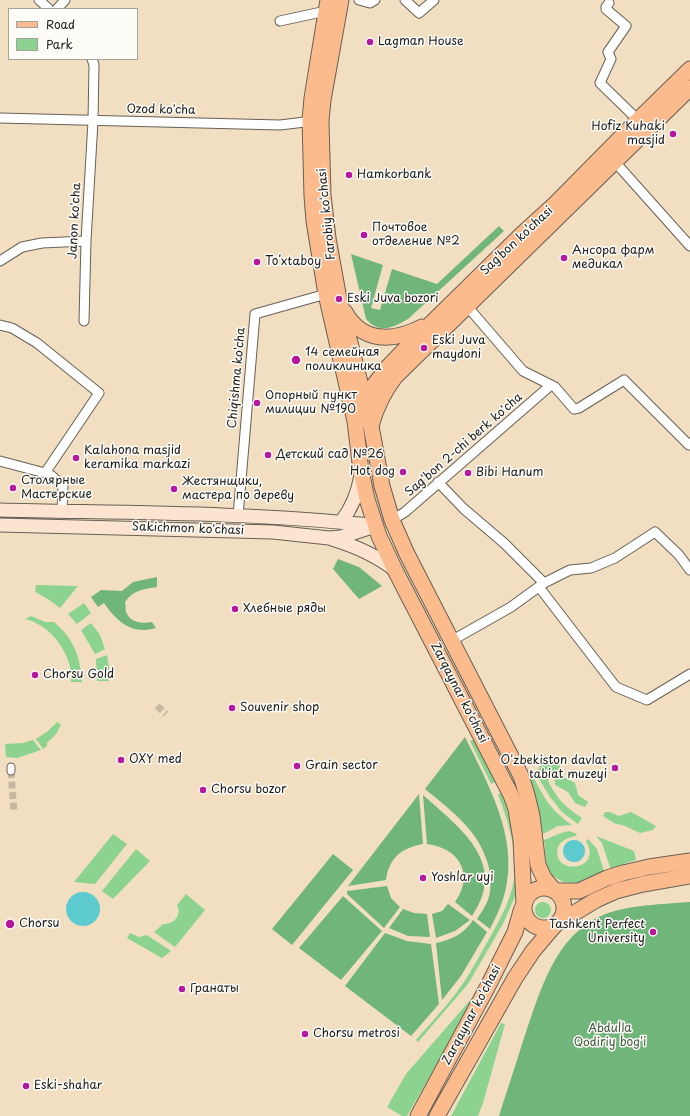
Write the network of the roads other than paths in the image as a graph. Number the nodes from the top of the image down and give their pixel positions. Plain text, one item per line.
1 (39, 0) edge
2 (65, 0) edge
3 (359, 0) edge
4 (375, 0) edge
5 (405, 0) edge
6 (434, 0) edge
7 (609, 3) dead end
8 (331, 4) edge
9 (48, 8) edge
10 (58, 8) edge
11 (280, 21) dead end
12 (92, 60) edge
13 (690, 69) edge
14 (690, 88) edge
15 (0, 118) edge
16 (638, 120) junction
17 (93, 121) junction
18 (316, 121) junction
19 (615, 162) junction
20 (86, 241) junction
21 (690, 246) edge
22 (0, 261) edge
23 (332, 297) junction
24 (467, 306) junction
25 (84, 321) dead end
26 (432, 322) junction
27 (0, 325) edge
28 (551, 385) junction
29 (364, 401) junction
30 (355, 421) junction
31 (371, 426) junction
32 (690, 443) edge
33 (0, 461) edge
34 (361, 471) junction
35 (46, 473) junction
36 (438, 482) junction
37 (0, 510) edge
38 (62, 512) junction
39 (238, 516) junction
40 (392, 520) junction
41 (341, 522) junction
42 (0, 524) edge
43 (375, 526) junction
44 (399, 537) junction
45 (329, 538) junction
46 (395, 570) junction
47 (690, 570) edge
48 (542, 585) junction
49 (451, 641) junction
50 (690, 674) edge
51 (690, 861) edge
52 (690, 876) edge
53 (555, 890) junction
54 (524, 904) junction
55 (556, 924) junction
56 (418, 1116) edge
57 (437, 1116) edge

1 - 9 street
2 - 10 street
3 - 4 street
5 - 6 street
7 - 16 street
8 - 11 street
8 - 18 main road, Farobiy ko'chasi
12 - 17 street, Janon ko'cha
13 - 16 main road, Sag’bon ko’chasi
14 - 19 main road, Sag’bon ko’chasi
15 - 17 street, Ozod ko'cha
16 - 26 main road, Sag’bon ko’chasi
17 - 18 street, Ozod ko'cha
17 - 20 street, Janon ko'cha
18 - 23 main road, Farobiy ko'chasi
19 - 21 street
19 - 24 main road, Sag’bon ko’chasi
20 - 22 street
20 - 25 street, Janon ko'cha
23 - 26 main road
23 - 29 main road, Farobiy ko'chasi
23 - 30 main road, Farobiy ko'chasi
23 - 39 street, Chiqishma ko'cha
24 - 28 street
24 - 31 main road, Sag’bon ko’chasi
26 - 29 main road, Sag’bon ko’chasi
27 - 35 street
28 - 32 street
28 - 36 street, Sag'bon 2-chi berk ko'cha
29 - 30 main road, Sag’bon ko’chasi
29 - 31 main road, Farobiy ko'chasi
30 - 31 main road
30 - 34 main road, Zarqaynar ko'chasi
31 - 40 main road, Zarqaynar ko'chasi
33 - 35 street
34 - 41 main road
34 - 43 main road, Zarqaynar ko'chasi
35 - 38 street
36 - 40 street, Sag'bon 2-chi berk ko'cha
36 - 48 street
37 - 38 main road, Sakichmon ko'chasi
38 - 39 main road, Sakichmon ko'chasi
39 - 41 main road, Sakichmon ko'chasi
40 - 43 main road, Sakichmon ko'chasi
40 - 44 main road, Zarqaynar ko'chasi
41 - 43 main road, Sakichmon ko'chasi
42 - 45 main road, Sakichmon ko'chasi
43 - 44 main road, Sakichmon ko'chasi
43 - 45 main road, Sakichmon ko'chasi
43 - 46 main road, Zarqaynar ko'chasi
44 - 49 main road, Zarqaynar ko'chasi
45 - 46 main road
46 - 54 main road, Zarqaynar ko'chasi
47 - 48 street
48 - 49 street
48 - 50 street
49 - 53 main road, Zarqaynar ko'chasi
51 - 53 main road
52 - 55 main road, Zarqaynar ko'chasi
53 - 54 main road
53 - 55 main road
54 - 55 main road
54 - 56 main road, Zarqaynar ko'chasi
55 - 57 main road, Zarqaynar ko'chasi

